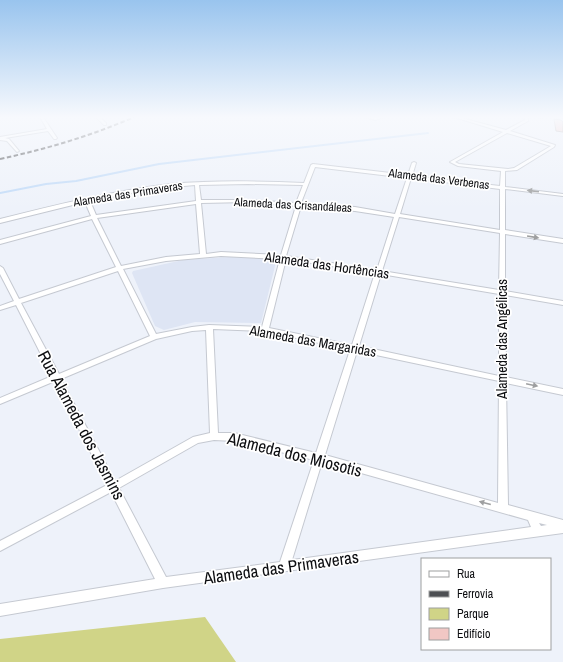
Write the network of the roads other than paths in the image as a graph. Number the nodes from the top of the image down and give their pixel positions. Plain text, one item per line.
1 (14, 148) edge
2 (474, 148) edge
3 (551, 148) edge
4 (17, 151) dead end
5 (414, 164) dead end
6 (503, 169) junction
7 (410, 176) junction
8 (197, 184) junction
9 (305, 184) junction
10 (503, 187) junction
11 (563, 195) edge
12 (87, 200) junction
13 (198, 202) junction
14 (299, 203) junction
15 (398, 216) junction
16 (94, 217) junction
17 (0, 221) edge
18 (503, 232) junction
19 (563, 241) edge
20 (0, 242) edge
21 (203, 255) junction
22 (283, 257) junction
23 (0, 268) edge
24 (120, 268) junction
25 (380, 272) junction
26 (502, 292) junction
27 (18, 302) junction
28 (563, 303) edge
29 (0, 308) edge
30 (209, 327) junction
31 (265, 329) junction
32 (154, 337) junction
33 (356, 348) junction
34 (56, 377) junction
35 (502, 379) junction
36 (563, 392) edge
37 (0, 401) edge
38 (214, 436) junction
39 (318, 457) junction
40 (114, 486) junction
41 (503, 508) junction
42 (530, 516) junction
43 (563, 527) edge
44 (534, 532) junction
45 (0, 546) edge
46 (284, 567) junction
47 (163, 583) junction
48 (0, 610) edge

1 - 4 street
2 - 6 street
3 - 6 street
5 - 7 street
6 - 10 street, Alameda das Angélicas
7 - 9 street, Alameda das Verbenas
7 - 10 street, Alameda das Verbenas
7 - 15 street
8 - 9 street, Alameda das Primaveras
8 - 12 street, Alameda das Primaveras
8 - 13 street
9 - 14 street
11 -> 10 street, Alameda das Verbenas
10 - 18 street, Alameda das Angélicas
12 - 16 street
12 - 17 street, Alameda das Primaveras
13 - 14 street, Alameda das Crisandáleas
13 - 16 street, Alameda das Crisandáleas
13 - 21 street
14 - 15 street, Alameda das Crisandáleas
14 - 22 street
15 - 18 street, Alameda das Crisandáleas
15 - 25 street
16 - 20 street, Alameda das Crisandáleas
16 - 24 street
18 -> 19 street, Alameda das Crisandáleas
18 - 26 street, Alameda das Angélicas
21 - 22 street, Alameda das Hortências
21 - 24 street, Alameda das Hortências
22 - 25 street, Alameda das Hortências
22 - 31 street
23 - 27 street, Rua Alameda dos Jasmins
24 - 27 street, Alameda das Hortências
24 - 32 street
25 - 26 street, Alameda das Hortências
25 - 33 street
26 - 28 street, Alameda das Hortências
26 - 35 street, Alameda das Angélicas
27 - 29 street, Alameda das Hortências
27 - 34 street, Rua Alameda dos Jasmins
30 - 31 street, Alameda das Margaridas
30 - 32 street, Alameda das Margaridas
30 - 38 street
31 - 33 street, Alameda das Margaridas
32 - 34 street, Alameda das Margaridas
33 - 35 street, Alameda das Margaridas
33 - 39 street
34 - 37 street, Alameda das Margaridas
34 - 40 street, Rua Alameda dos Jasmins
35 -> 36 street, Alameda das Margaridas
35 - 41 street, Alameda das Angélicas
38 - 39 street, Alameda dos Miosotis
38 - 40 street, Alameda dos Miosotis
41 -> 39 street, Alameda dos Miosotis
39 - 46 street
40 - 45 street, Alameda dos Miosotis
40 - 47 street, Rua Alameda dos Jasmins
41 - 42 street, Alameda dos Miosotis
42 - 43 street, Alameda dos Miosotis
42 - 44 street
43 - 44 street, Alameda das Primaveras
44 - 46 street, Alameda das Primaveras
46 - 47 street, Alameda das Primaveras
47 - 48 street, Alameda das Primaveras

